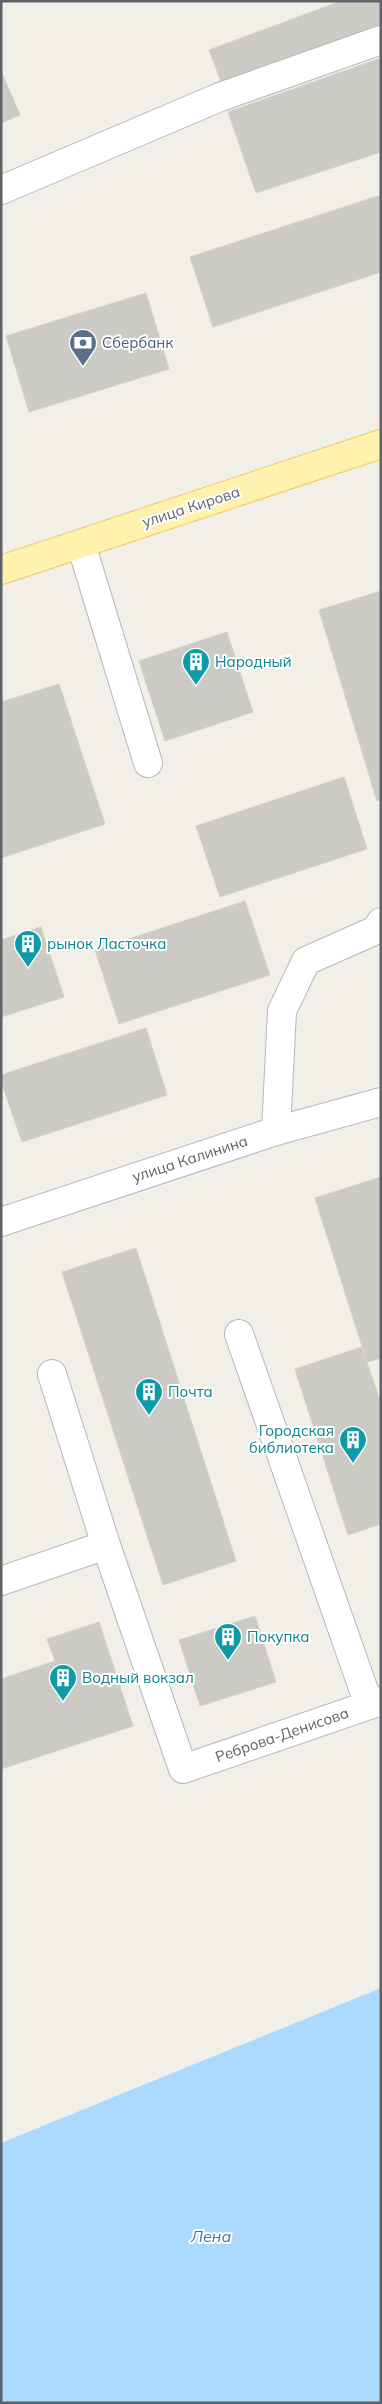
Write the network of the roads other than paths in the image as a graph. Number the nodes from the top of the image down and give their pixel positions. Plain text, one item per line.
1 (381, 40) edge
2 (1, 190) edge
3 (381, 444) edge
4 (81, 544) junction
5 (1, 570) edge
6 (148, 763) dead end
7 (381, 922) edge
8 (381, 1102) edge
9 (276, 1131) junction
10 (1, 1222) edge
11 (239, 1334) dead end
12 (52, 1374) dead end
13 (106, 1545) junction
14 (1, 1580) edge
15 (375, 1703) edge

1 - 2 street
3 - 4 main road, улица Кирова
4 - 5 main road, улица Кирова
4 - 6 street
7 - 9 street
8 - 9 street, улица Калинина
9 - 10 street, улица Калинина
11 - 15 street
12 - 13 street
13 - 14 street
13 - 15 street, Реброва-Денисова

